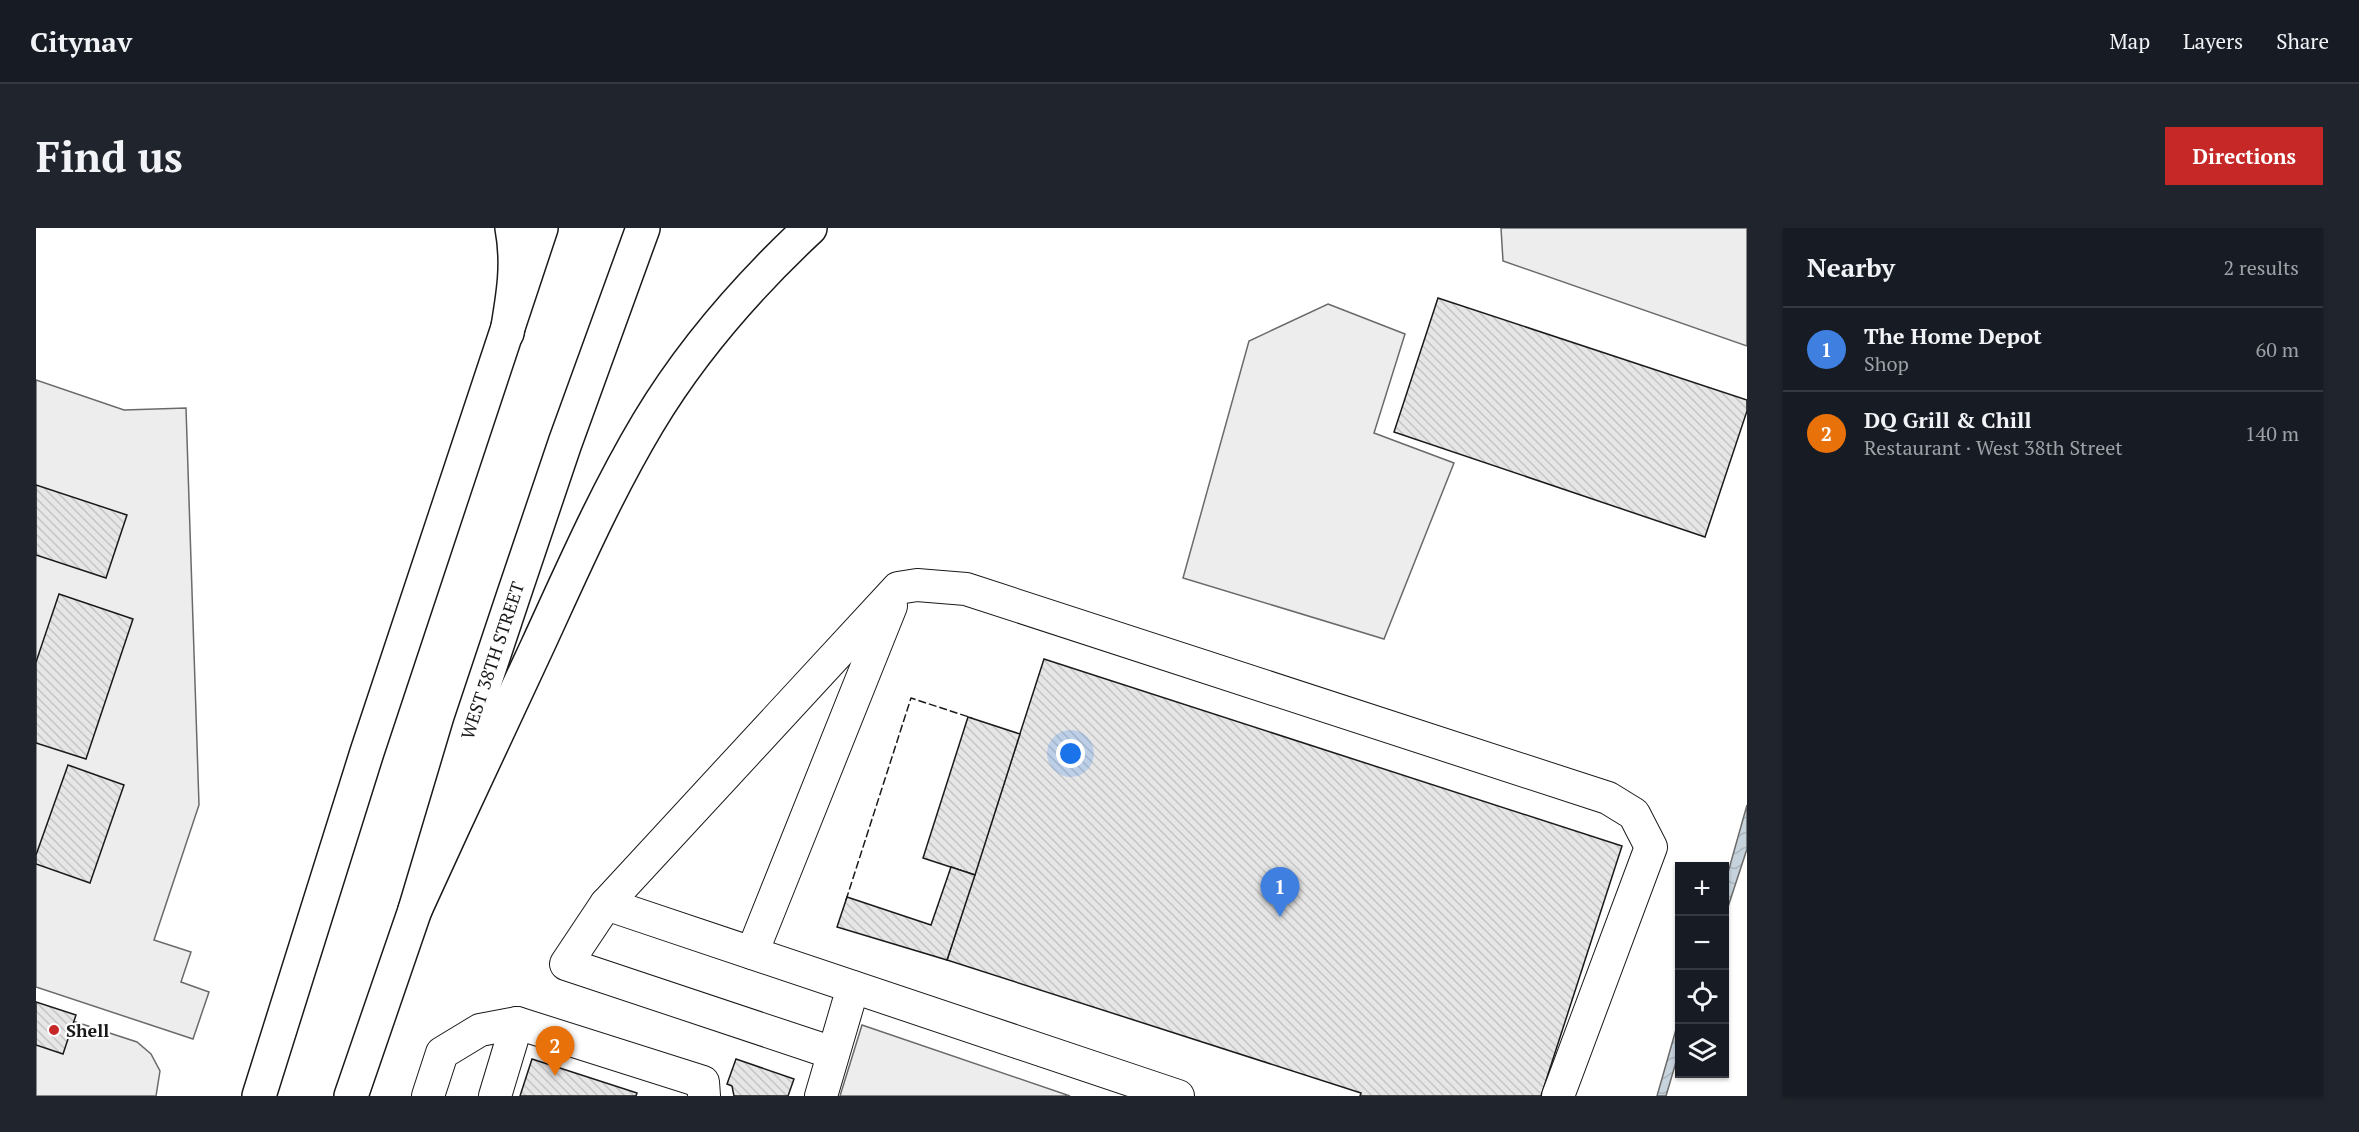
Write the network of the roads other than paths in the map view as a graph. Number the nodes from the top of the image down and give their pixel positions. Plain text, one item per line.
1 (512, 228) edge
2 (541, 228) edge
3 (644, 228) edge
4 (810, 228) edge
5 (507, 333) junction
6 (898, 588) junction
7 (606, 904) junction
8 (415, 910) junction
9 (752, 953) junction
10 (853, 987) junction
11 (517, 1023) junction
12 (833, 1053) junction
13 (259, 1096) edge
14 (351, 1096) edge
15 (428, 1096) edge
16 (495, 1096) edge
17 (704, 1096) edge
18 (821, 1096) edge
19 (1178, 1096) edge
20 (1558, 1096) edge

1 - 5 main road
2 - 5 main road
3 - 8 main road, WEST 38TH STREET
4 - 8 main road
5 - 13 main road
6 - 7 lane
6 - 9 lane
6 - 20 lane
7 - 9 lane
7 - 12 lane
8 - 14 main road, WEST 38TH STREET
9 - 10 lane
10 - 12 lane
10 - 19 lane
11 - 15 lane
11 - 16 lane
11 - 17 lane
12 - 18 lane

